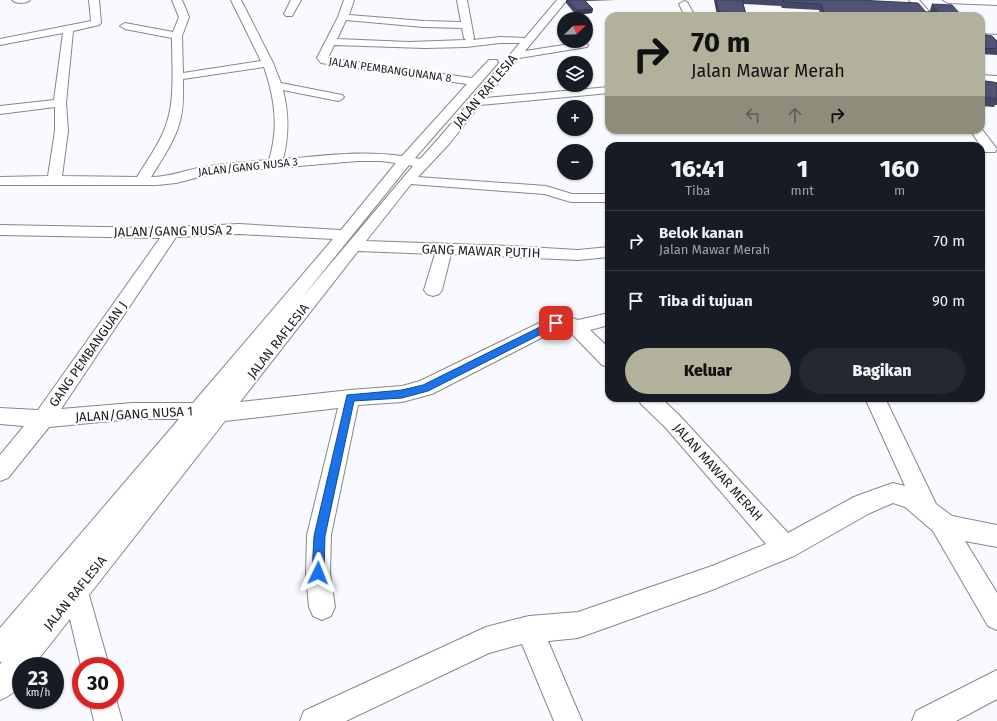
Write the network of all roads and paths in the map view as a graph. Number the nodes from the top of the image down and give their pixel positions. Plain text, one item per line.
1 (17, 0) edge
2 (25, 0) edge
3 (94, 0) edge
4 (177, 0) edge
5 (236, 0) edge
6 (296, 0) edge
7 (349, 0) edge
8 (462, 0) edge
9 (548, 0) edge
10 (562, 0) edge
11 (914, 0) edge
12 (948, 0) edge
13 (968, 0) edge
14 (992, 2) edge
15 (684, 4) dead end
16 (688, 12) edge
17 (924, 12) edge
18 (289, 14) dead end
19 (343, 17) junction
20 (466, 25) junction
21 (125, 26) dead end
22 (68, 30) junction
23 (177, 36) junction
24 (985, 37) edge
25 (997, 38) edge
26 (0, 42) edge
27 (330, 42) junction
28 (520, 43) junction
29 (470, 44) junction
30 (557, 44) edge
31 (268, 63) junction
32 (177, 77) junction
33 (985, 77) edge
34 (997, 79) edge
35 (475, 82) junction
36 (277, 86) junction
37 (605, 90) edge
38 (338, 97) dead end
39 (476, 102) junction
40 (60, 103) junction
41 (0, 110) edge
42 (985, 142) edge
43 (990, 149) dead end
44 (415, 162) junction
45 (275, 164) junction
46 (54, 180) junction
47 (142, 180) junction
48 (407, 180) junction
49 (0, 181) edge
50 (605, 198) edge
51 (367, 219) junction
52 (0, 230) edge
53 (171, 233) junction
54 (349, 241) junction
55 (444, 249) junction
56 (605, 252) edge
57 (433, 290) dead end
58 (605, 320) edge
59 (576, 327) junction
60 (605, 356) edge
61 (350, 398) junction
62 (652, 402) edge
63 (877, 402) edge
64 (209, 412) junction
65 (0, 416) edge
66 (43, 419) junction
67 (0, 471) edge
68 (934, 516) junction
69 (997, 536) edge
70 (785, 548) junction
71 (65, 588) junction
72 (322, 607) dead end
73 (997, 617) edge
74 (529, 629) junction
75 (0, 648) edge
76 (92, 657) edge
77 (997, 684) edge
78 (0, 686) edge
79 (105, 709) edge
80 (108, 721) edge
81 (314, 721) edge
82 (568, 721) edge
83 (926, 721) edge

1 - 2 street
3 - 22 street
4 - 23 street
5 - 31 street
6 - 18 street
7 - 19 street, JALAN PEMBANGUNANA 8
8 - 20 street
9 - 28 street, JALAN RAFLESIA
10 - 28 street, JALAN RAFLESIA
11 - 17 street
12 - 14 main road
13 - 14 main road
15 - 16 street
19 - 20 street
19 - 27 street, JALAN PEMBANGUNANA 8
20 - 29 street
21 - 23 street
22 - 26 street
22 - 40 street
23 - 32 street
24 - 25 street
27 - 29 street
27 - 35 street, JALAN PEMBANGUNANA 8
28 - 29 street
28 - 30 street
28 - 35 street, JALAN RAFLESIA
28 - 39 street, JALAN RAFLESIA
31 - 32 street
31 - 36 street
32 - 47 street
33 - 34 street
35 - 44 street, JALAN RAFLESIA
36 - 38 street
36 - 45 street
37 - 39 street
39 - 44 street, JALAN RAFLESIA
40 - 41 street
40 - 46 street
42 - 43 street
44 - 45 street, JALAN/GANG NUSA 3
44 - 48 street, JALAN RAFLESIA
44 - 51 street, JALAN RAFLESIA
45 - 47 street, JALAN/GANG NUSA 3
46 - 47 street, JALAN/GANG NUSA 3
46 - 49 street, JALAN/GANG NUSA 3
48 - 50 street
48 - 51 street, JALAN RAFLESIA
51 - 54 street, JALAN RAFLESIA
52 - 53 street, JALAN/GANG NUSA 2
53 - 54 street, JALAN/GANG NUSA 2
53 - 66 street, GANG PEMBANGUAN J
54 - 55 street, GANG MAWAR PUTIH
54 - 64 street, JALAN RAFLESIA
55 - 56 street, GANG MAWAR PUTIH
55 - 57 street
58 - 59 street
59 - 60 street
59 - 61 street
61 - 64 street
61 - 72 street
62 - 70 street, JALAN MAWAR MERAH
63 - 68 street
64 - 66 street, JALAN/GANG NUSA 1
64 - 71 street, JALAN RAFLESIA
65 - 66 street, JALAN/GANG NUSA 1
66 - 67 street, GANG PEMBANGUAN J
68 - 69 street
68 - 70 street
68 - 73 street
70 - 74 street
71 - 75 street, JALAN RAFLESIA
71 - 76 street
71 - 78 street, JALAN RAFLESIA
74 - 81 street
74 - 82 street
77 - 83 street
79 - 80 street

